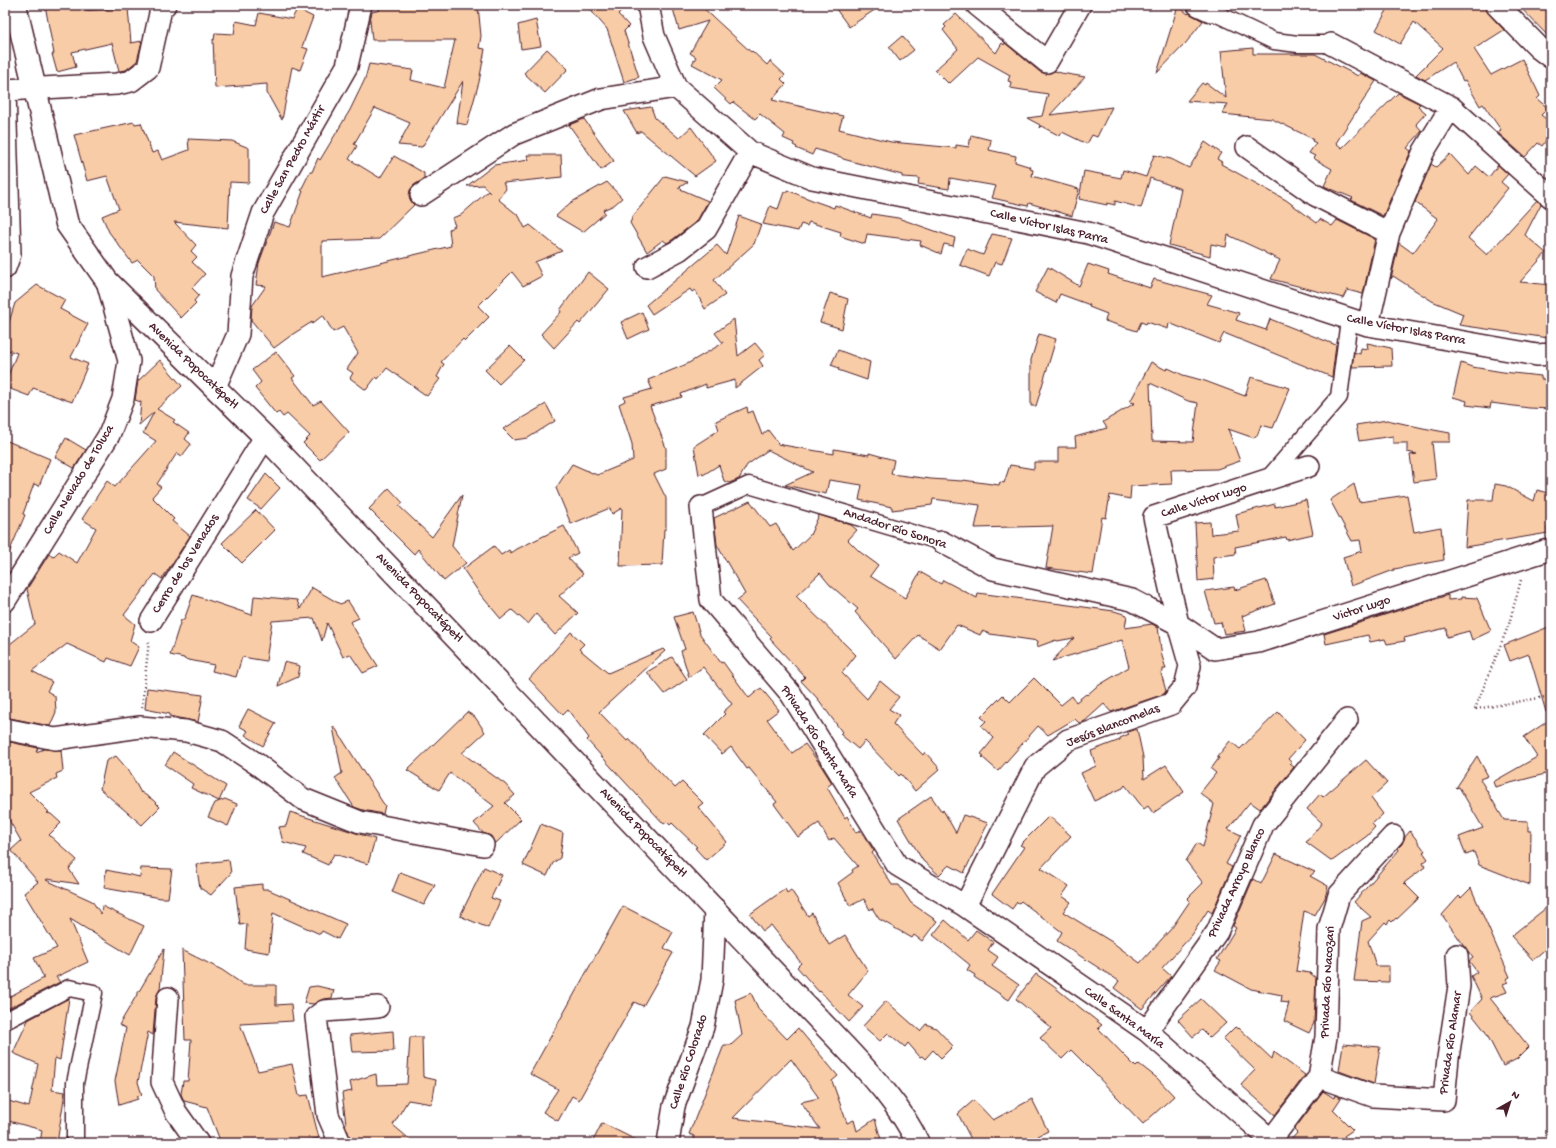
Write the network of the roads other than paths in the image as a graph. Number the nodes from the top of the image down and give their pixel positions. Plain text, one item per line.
1 (15, 5) edge
2 (165, 5) edge
3 (361, 5) edge
4 (648, 5) edge
5 (977, 5) edge
6 (1080, 5) edge
7 (1497, 5) edge
8 (1205, 8) edge
9 (1330, 44) joint
10 (1551, 57) edge
11 (676, 87) junction
12 (35, 88) junction
13 (5, 90) edge
14 (1451, 107) junction
15 (1247, 147) dead end
16 (750, 152) junction
17 (421, 195) dead end
18 (1551, 197) edge
19 (1389, 233) junction
20 (647, 267) dead end
21 (5, 268) edge
22 (106, 281) junction
23 (1358, 322) junction
24 (1551, 354) edge
25 (215, 387) junction
26 (265, 437) junction
27 (1309, 466) dead end
28 (1266, 480) junction
29 (701, 507) joint
30 (942, 542) joint
31 (1551, 549) edge
32 (5, 601) edge
33 (151, 622) road end
34 (1178, 624) junction
35 (1347, 720) dead end
36 (5, 729) edge
37 (1392, 836) dead end
38 (483, 845) dead end
39 (965, 906) junction
40 (715, 909) junction
41 (1457, 955) dead end
42 (168, 998) dead end
43 (378, 1008) dead end
44 (5, 1021) edge
45 (1147, 1031) junction
46 (1319, 1077) junction
47 (1272, 1142) edge
48 (75, 1143) edge
49 (198, 1143) edge
50 (340, 1143) edge
51 (668, 1143) edge
52 (918, 1143) edge

1 - 12 main road, Avenida Popocatépetl
2 - 12 street
3 - 25 street, Calle San Pedro Mártir
4 - 11 street, Calle Víctor Islas Parra
5 - 6 street
7 - 10 main road
8 - 9 street
9 - 14 street
11 - 16 street, Calle Víctor Islas Parra
11 - 17 street
12 - 13 street
12 - 22 main road, Avenida Popocatépetl
13 - 21 street
14 - 18 street
14 - 19 street
15 - 19 street
16 - 20 street
16 - 23 street, Calle Víctor Islas Parra
19 - 23 street
22 - 25 main road, Avenida Popocatépetl
22 - 32 street, Calle Nevado de Toluca
23 - 24 street, Calle Víctor Islas Parra
23 - 28 street
25 - 26 main road, Avenida Popocatépetl
26 - 33 street, Cerro de los Venados
26 - 40 main road, Avenida Popocatépetl
27 - 28 street, Calle Víctor Lugo
28 - 34 street, Calle Víctor Lugo
29 - 30 street, Andador Río Sonora
29 - 39 street, Privada Río Santa María
30 - 34 street, Andador Río Sonora
31 - 34 street, Victor Lugo
34 - 39 street, Jesús Blancornelas
35 - 45 street, Privada Arroyo Blanco
36 - 38 street
37 - 46 street, Privada Río Nacozari
39 - 45 street, Calle Santa María
40 - 51 street, Calle Río Colorado
40 - 52 main road, Avenida Popocatépetl
41 - 46 street, Privada Río Alamar
42 - 49 street
43 - 50 street
44 - 48 street
45 - 47 street, Calle Santa María
46 - 47 street

